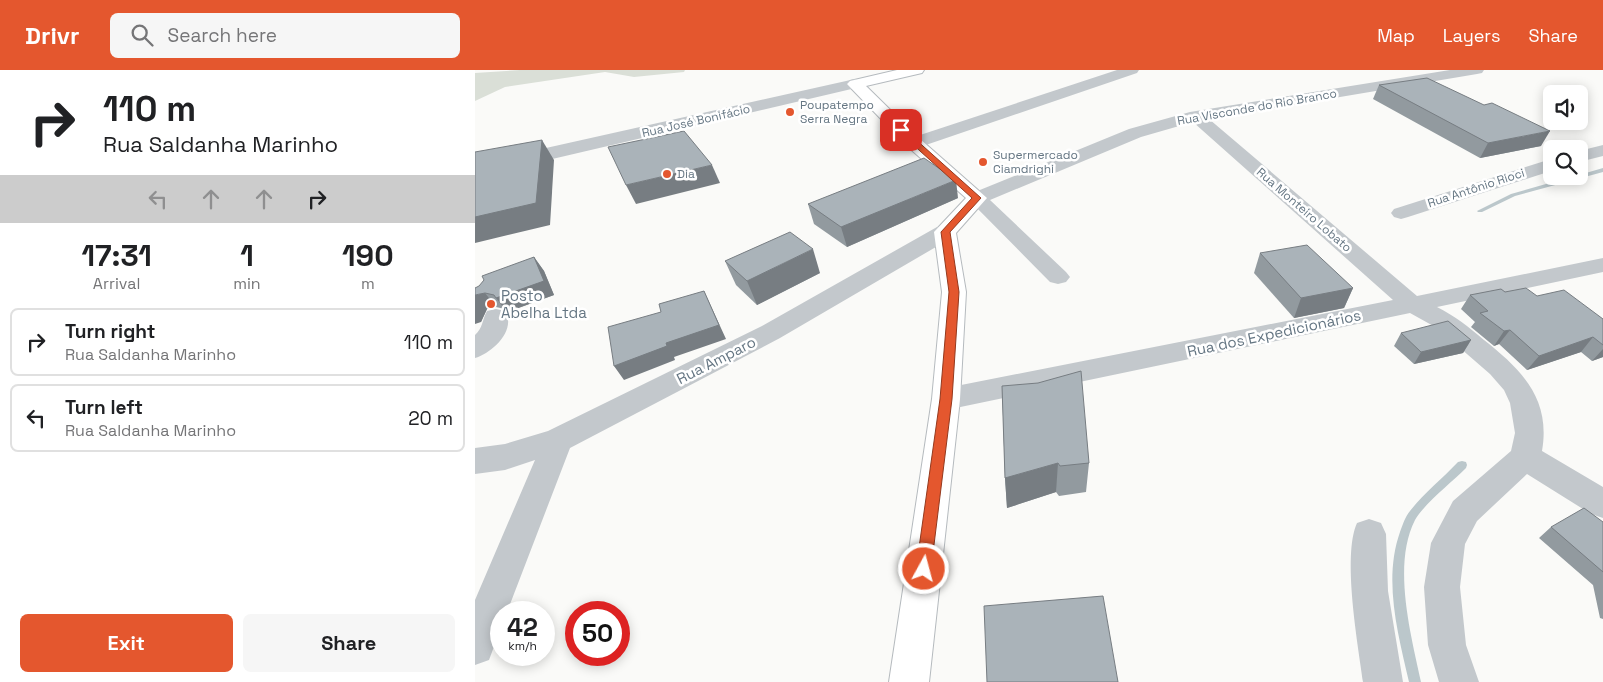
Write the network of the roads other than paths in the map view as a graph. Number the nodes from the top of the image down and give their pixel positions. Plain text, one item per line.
1 (917, 70) edge
2 (1132, 70) edge
3 (1374, 70) edge
4 (1477, 70) edge
5 (849, 79) junction
6 (1400, 82) junction
7 (1197, 116) junction
8 (914, 143) junction
9 (1603, 150) edge
10 (1588, 154) edge
11 (1543, 168) edge
12 (475, 170) edge
13 (977, 198) junction
14 (1401, 213) dead end
15 (945, 232) junction
16 (1603, 265) edge
17 (1058, 277) dead end
18 (1540, 279) junction
19 (1564, 296) edge
20 (1412, 304) junction
21 (496, 316) dead end
22 (475, 349) edge
23 (946, 399) junction
24 (558, 440) junction
25 (1525, 457) junction
26 (475, 461) edge
27 (1603, 504) edge
28 (1369, 534) dead end
29 (475, 646) edge
30 (1457, 681) edge
31 (909, 682) edge
32 (1383, 682) edge

1 - 5 main road, Rua José Bonifácio
2 - 8 street
3 - 6 street
4 - 6 street, Rua Visconde do Rio Branco
5 - 8 main road
5 - 12 street, Rua José Bonifácio
6 - 7 street, Rua Visconde do Rio Branco
7 - 13 street, Rua Visconde do Rio Branco
7 - 20 street, Rua Monteiro Lobato
8 - 13 main road
9 - 10 street
11 - 14 street, Rua Antônio Rioci
13 - 15 main road
13 - 17 street
15 - 23 main road
15 - 24 street, Rua Amparo
16 - 18 street, Rua dos Expedicionários
18 - 19 street
18 - 20 street, Rua dos Expedicionários
20 - 23 street, Rua dos Expedicionários
20 - 25 street, Rua Monteiro Lobato
21 - 22 street
23 - 31 main road
24 - 26 street, Rua Amparo
24 - 29 street
25 - 27 street
25 - 30 street
28 - 32 street

